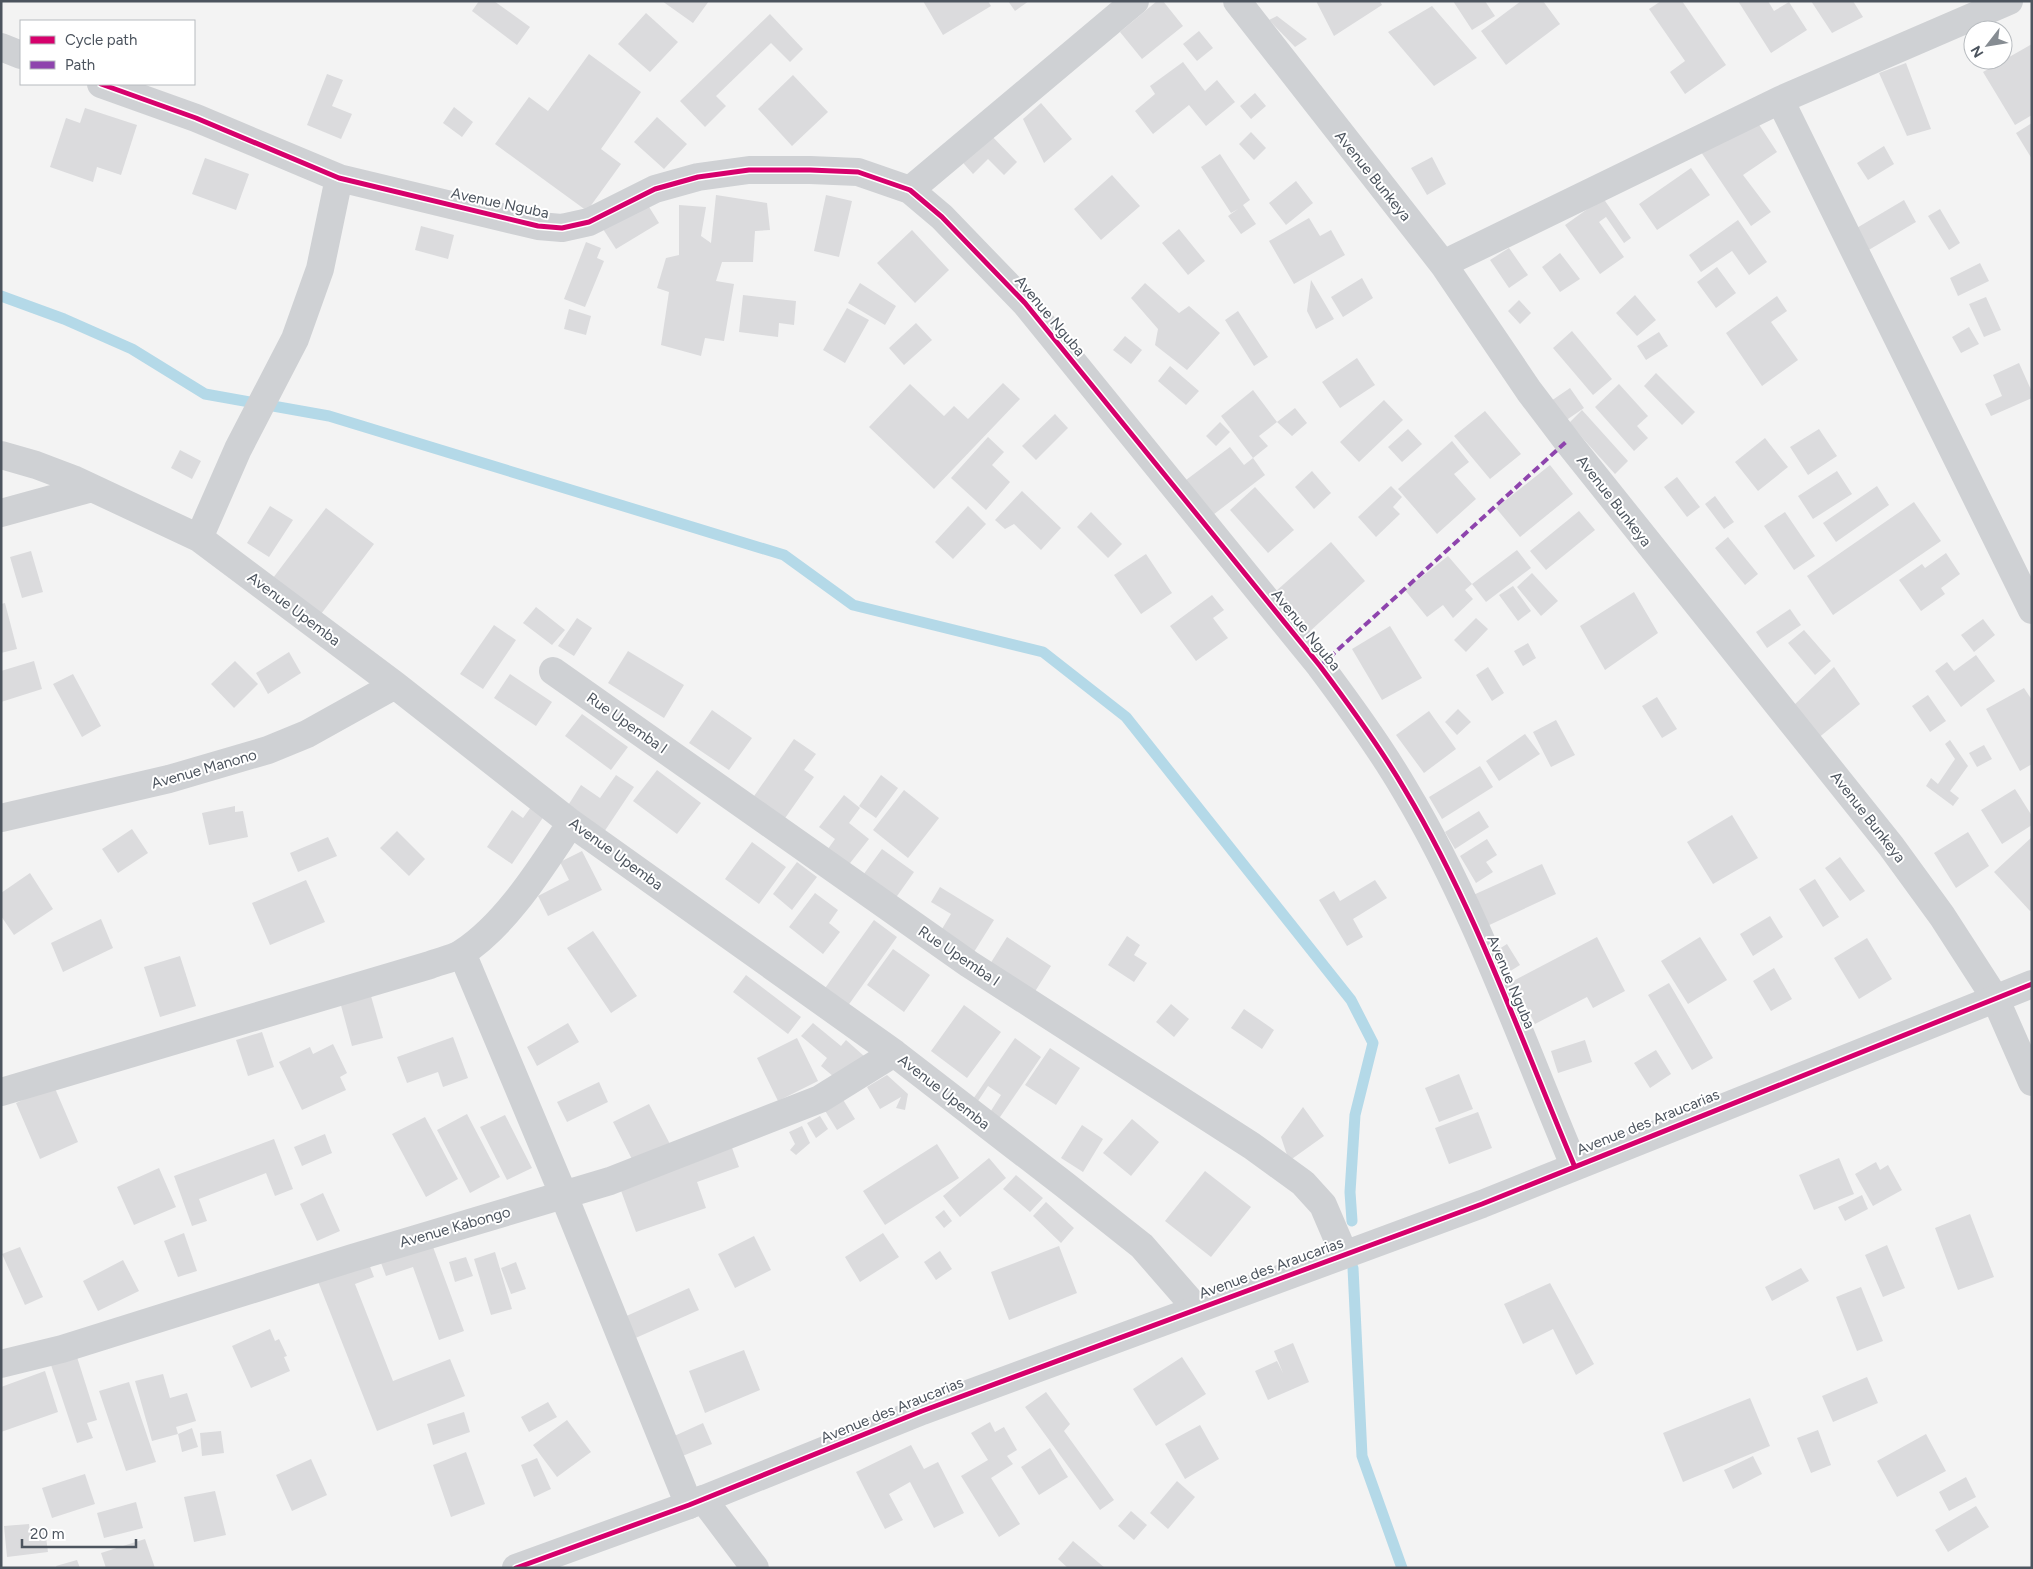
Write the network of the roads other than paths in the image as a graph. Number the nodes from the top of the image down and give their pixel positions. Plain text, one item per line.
1 (1135, 1) edge
2 (1237, 1) edge
3 (2009, 1) edge
4 (1, 47) edge
5 (20, 55) edge
6 (104, 85) edge
7 (1780, 100) junction
8 (339, 178) junction
9 (910, 190) junction
10 (1443, 264) junction
11 (1, 455) edge
12 (92, 488) junction
13 (1, 514) edge
14 (199, 538) junction
15 (2032, 610) edge
16 (552, 671) dead end
17 (395, 685) junction
18 (1, 818) edge
19 (571, 823) junction
20 (462, 953) junction
21 (2032, 984) edge
22 (1995, 998) junction
23 (894, 1053) junction
24 (2032, 1082) edge
25 (1, 1092) edge
26 (1574, 1165) junction
27 (564, 1196) junction
28 (1344, 1254) junction
29 (1196, 1308) junction
30 (1, 1364) edge
31 (696, 1502) junction
32 (516, 1568) edge
33 (755, 1568) edge

1 - 9 street
2 - 10 street, Avenue Bunkeya
3 - 7 street
4 - 5 street
6 - 8 street, Avenue Nguba
7 - 10 street
7 - 15 street
8 - 9 street, Avenue Nguba
8 - 14 street
9 - 26 street, Avenue Nguba
10 - 22 street, Avenue Bunkeya
11 - 12 street, Avenue Upemba
12 - 13 street
12 - 14 street, Avenue Upemba
14 - 17 street, Avenue Upemba
16 - 28 street, Rue Upemba I
17 - 18 street, Avenue Manono
17 - 19 street, Avenue Upemba
19 - 20 street
19 - 23 street, Avenue Upemba
20 - 25 street
20 - 27 street
21 - 22 street, Avenue des Araucarias
22 - 24 street, Avenue Bunkeya
22 - 26 street, Avenue des Araucarias
23 - 27 street, Avenue Kabongo
23 - 29 street, Avenue Upemba
26 - 28 street, Avenue des Araucarias
27 - 30 street, Avenue Kabongo
27 - 31 street
28 - 29 street, Avenue des Araucarias
29 - 31 street, Avenue des Araucarias
31 - 32 street, Avenue des Araucarias
31 - 33 street

